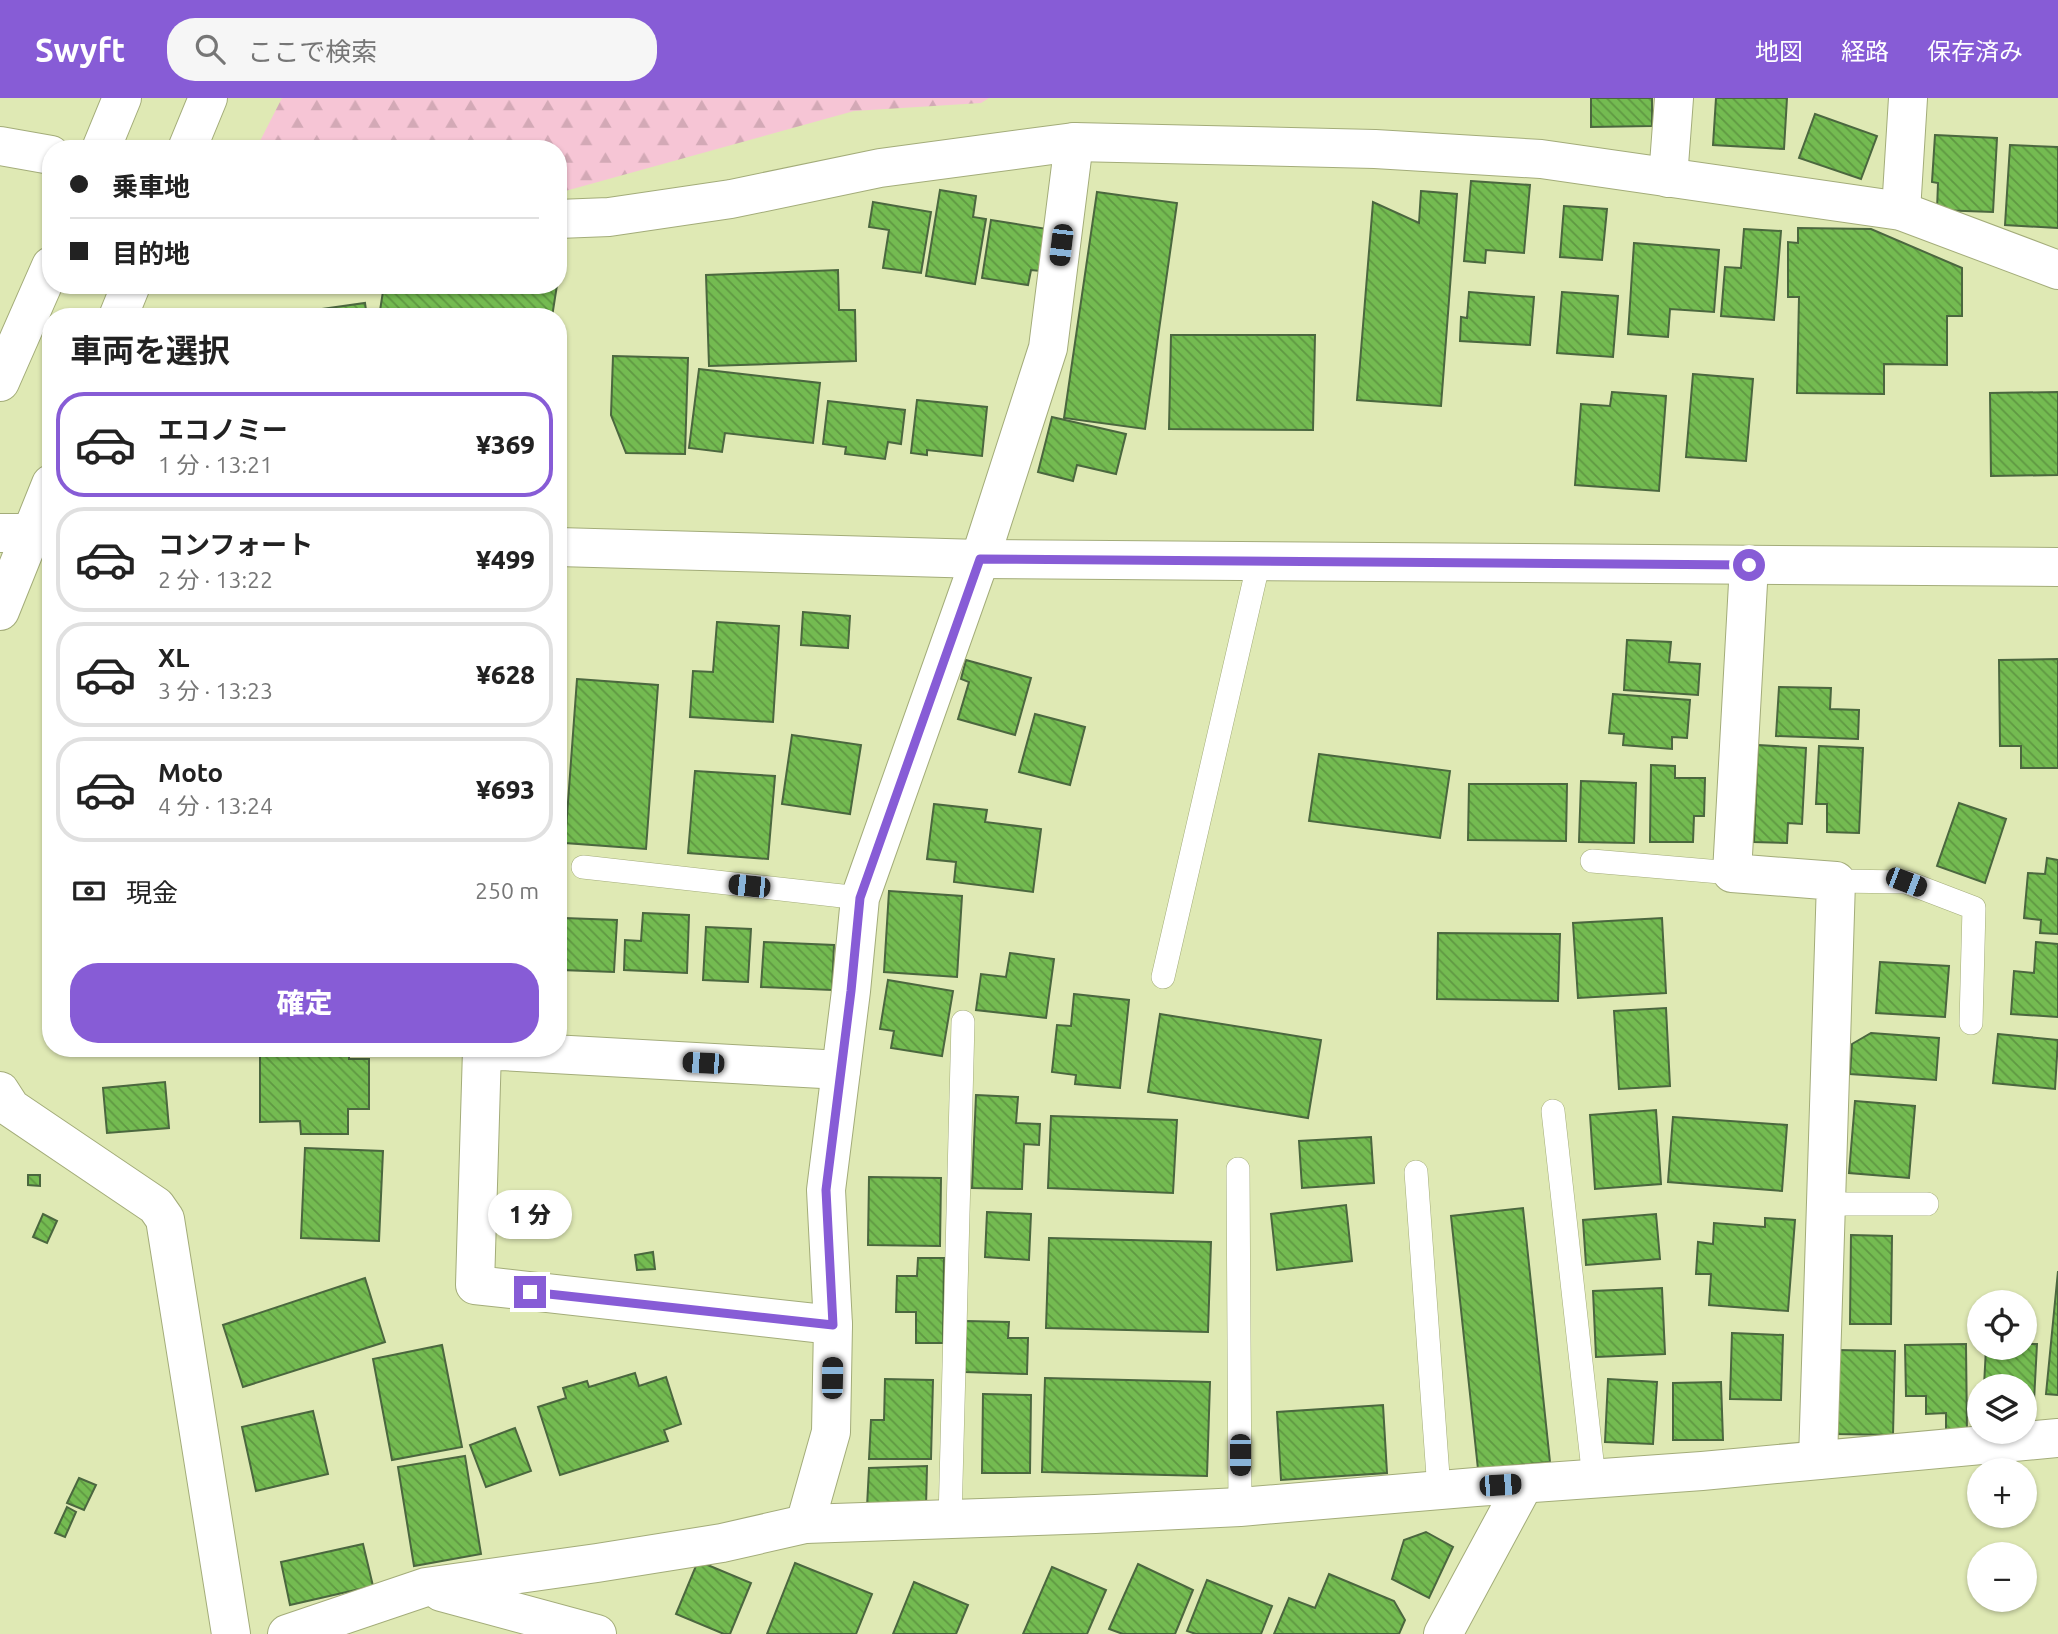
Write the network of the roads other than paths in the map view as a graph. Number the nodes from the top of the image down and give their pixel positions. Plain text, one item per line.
1 (122, 98) edge
2 (208, 98) edge
3 (1674, 98) edge
4 (1908, 98) edge
5 (106, 140) edge
6 (191, 140) edge
7 (1074, 142) junction
8 (0, 146) edge
9 (42, 153) edge
10 (1668, 178) junction
11 (1901, 211) junction
12 (567, 219) edge
13 (2058, 270) edge
14 (42, 286) edge
15 (0, 382) edge
16 (42, 502) edge
17 (27, 533) edge
18 (567, 547) edge
19 (980, 559) junction
20 (1259, 561) junction
21 (1749, 565) junction
22 (2058, 567) edge
23 (0, 611) edge
24 (1592, 862) dead end
25 (583, 867) dead end
26 (1732, 873) junction
27 (1836, 881) junction
28 (860, 898) junction
29 (1163, 977) dead end
30 (963, 1022) dead end
31 (1971, 1023) dead end
32 (567, 1055) edge
33 (482, 1057) edge
34 (841, 1070) junction
35 (0, 1091) edge
36 (1553, 1111) dead end
37 (1238, 1170) dead end
38 (1416, 1172) dead end
39 (1825, 1204) junction
40 (1927, 1204) dead end
41 (833, 1325) junction
42 (2058, 1438) edge
43 (1818, 1460) junction
44 (1594, 1479) junction
45 (1524, 1484) junction
46 (1439, 1490) junction
47 (1240, 1507) junction
48 (950, 1520) junction
49 (805, 1524) junction
50 (426, 1587) junction
51 (231, 1634) edge
52 (287, 1634) edge
53 (597, 1634) edge
54 (1443, 1634) edge

1 - 5 main road
2 - 6 main road
3 - 10 main road
4 - 11 main road
7 - 10 main road
7 - 12 main road
7 - 19 main road
8 - 9 main road
10 - 11 main road
11 - 13 main road
14 - 15 main road
16 - 17 main road
17 - 23 main road
18 - 19 main road
19 - 20 main road
19 - 28 main road
20 - 21 main road
20 - 29 lane
21 - 22 main road
21 - 26 main road
24 - 26 lane
25 - 28 lane
26 - 27 main road
27 - 31 lane
27 - 39 main road
28 - 34 main road
30 - 48 lane
32 - 34 main road
33 - 41 main road
34 - 41 main road
35 - 51 main road
36 - 44 lane
37 - 47 lane
38 - 46 lane
39 - 40 lane
39 - 43 main road
41 - 49 main road
42 - 43 main road
43 - 44 main road
44 - 45 main road
45 - 46 main road
45 - 54 main road
46 - 47 main road
47 - 48 main road
48 - 49 main road
49 - 50 main road
50 - 52 main road
50 - 53 main road

